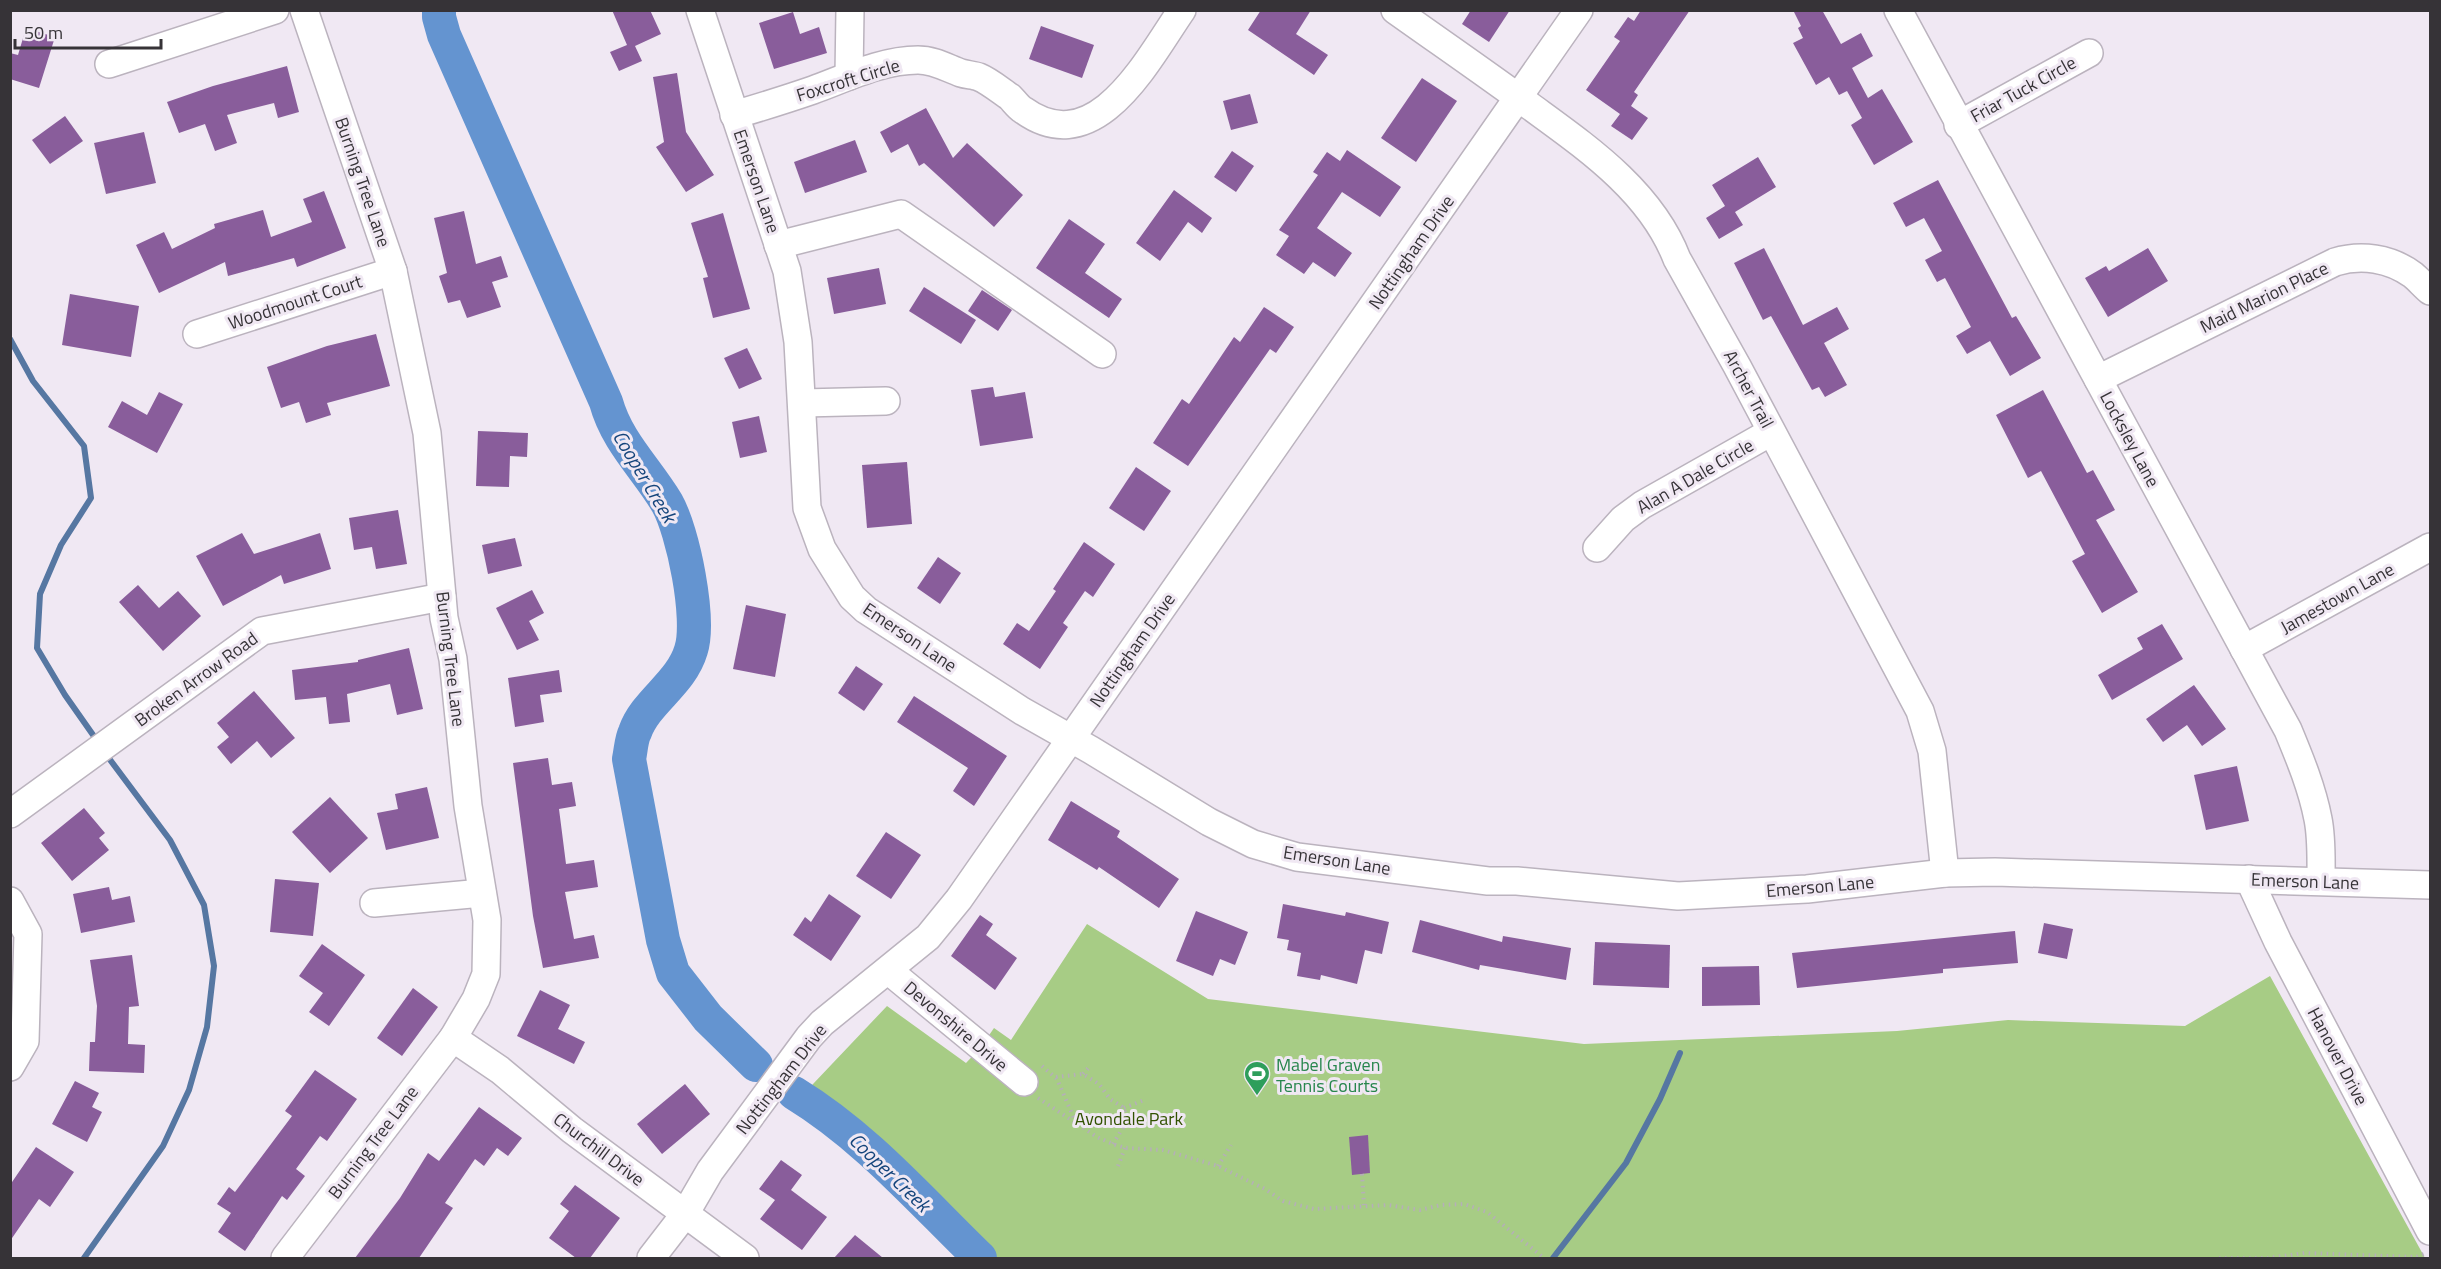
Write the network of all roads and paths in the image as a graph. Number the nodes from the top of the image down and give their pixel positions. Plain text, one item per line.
1 (275, 10) edge
2 (304, 10) edge
3 (700, 10) edge
4 (850, 10) edge
5 (1182, 10) edge
6 (1395, 10) edge
7 (1579, 10) edge
8 (1898, 10) edge
9 (2089, 53) dead end
10 (109, 64) dead end
11 (849, 76) junction
12 (1518, 97) junction
13 (734, 115) junction
14 (1958, 125) junction
15 (778, 245) junction
16 (393, 271) junction
17 (2430, 291) edge
18 (196, 334) dead end
19 (1102, 354) dead end
20 (2098, 379) junction
21 (886, 401) dead end
22 (803, 403) junction
23 (1771, 432) junction
24 (2430, 547) edge
25 (1597, 548) dead end
26 (442, 597) junction
27 (2244, 649) junction
28 (1070, 740) junction
29 (10, 814) edge
30 (1945, 873) junction
31 (2249, 879) junction
32 (2321, 881) junction
33 (2430, 885) edge
34 (482, 893) junction
35 (10, 901) edge
36 (374, 903) dead end
37 (889, 971) junction
38 (453, 1038) junction
39 (1090, 1066) dead end
40 (10, 1067) edge
41 (1083, 1074) junction
42 (1055, 1077) dead end
43 (1024, 1082) dead end
44 (1144, 1100) dead end
45 (1047, 1104) dead end
46 (1124, 1108) junction
47 (1113, 1144) junction
48 (1231, 1145) dead end
49 (1125, 1148) junction
50 (1118, 1166) dead end
51 (1218, 1166) junction
52 (1362, 1174) dead end
53 (1364, 1205) junction
54 (685, 1214) junction
55 (2429, 1242) edge
56 (285, 1258) edge
57 (651, 1258) edge
58 (745, 1258) edge
59 (1543, 1258) edge
60 (2219, 1258) edge

1 - 10 street
2 - 16 street, Burning Tree Lane
3 - 13 street, Emerson Lane
4 - 11 street
5 - 11 street, Foxcroft Circle
6 - 12 street, Archer Trail
7 - 12 street, Nottingham Drive
8 - 14 street, Locksley Lane
9 - 14 street, Friar Tuck Circle
11 - 13 street, Foxcroft Circle
12 - 23 street, Archer Trail
12 - 28 street, Nottingham Drive
13 - 15 street, Emerson Lane
14 - 20 street, Locksley Lane
15 - 19 street
15 - 22 street, Emerson Lane
16 - 18 street, Woodmount Court
16 - 26 street, Burning Tree Lane
17 - 20 street, Maid Marion Place
20 - 27 street, Locksley Lane
21 - 22 street
22 - 28 street, Emerson Lane
23 - 25 street, Alan A Dale Circle
23 - 30 street, Archer Trail
24 - 27 street, Jamestown Lane
26 - 29 street, Broken Arrow Road
26 - 34 street, Burning Tree Lane
27 - 32 street, Locksley Lane
28 - 30 street, Emerson Lane
28 - 37 street, Nottingham Drive
30 - 31 street, Emerson Lane
31 - 32 street, Emerson Lane
31 - 55 street, Hanover Drive
32 - 33 street, Emerson Lane
34 - 36 street
34 - 38 street, Burning Tree Lane
35 - 40 street
37 - 43 street, Devonshire Drive
37 - 54 street, Nottingham Drive
38 - 54 street, Churchill Drive
38 - 56 street, Burning Tree Lane
39 - 41 path
41 - 42 path
41 - 46 path
44 - 46 path
45 - 47 path
46 - 47 path
47 - 49 path
48 - 51 path
49 - 50 path
49 - 51 path
51 - 53 path
52 - 53 path
53 - 59 path
54 - 57 street, Nottingham Drive
54 - 58 street, Churchill Drive
55 - 60 path

